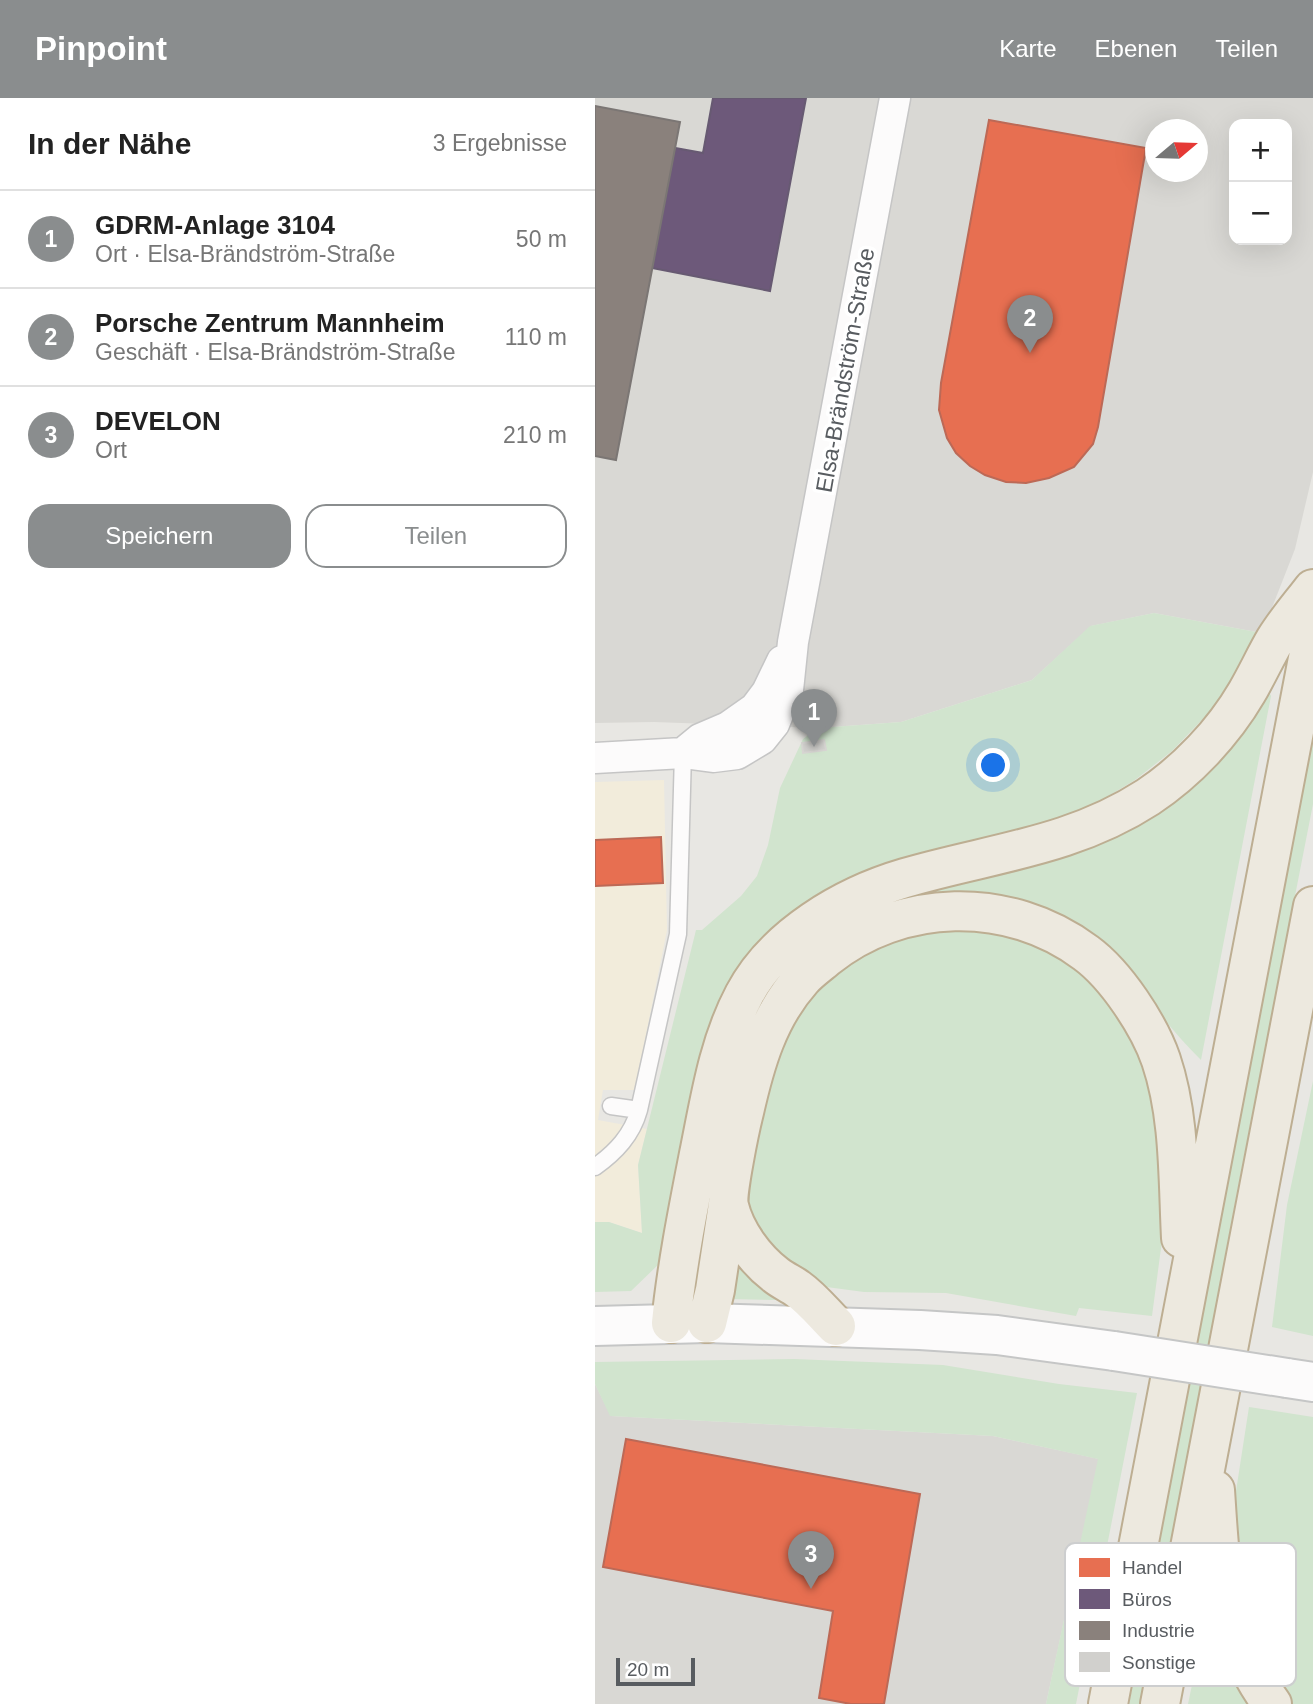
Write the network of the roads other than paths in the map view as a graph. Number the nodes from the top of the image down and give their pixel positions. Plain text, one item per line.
1 (895, 98) edge
2 (1313, 589) edge
3 (1313, 632) edge
4 (683, 753) junction
5 (595, 758) edge
6 (1313, 906) edge
7 (611, 1106) dead end
8 (639, 1110) junction
9 (595, 1167) edge
10 (728, 1204) junction
11 (1185, 1297) junction
12 (689, 1323) junction
13 (595, 1326) edge
14 (836, 1326) junction
15 (1300, 1380) edge
16 (1211, 1437) junction
17 (1138, 1543) edge
18 (1191, 1543) edge
19 (1218, 1543) edge
20 (1111, 1686) edge
21 (1163, 1686) edge
22 (1261, 1686) edge
23 (1108, 1704) edge
24 (1160, 1704) edge
25 (1272, 1704) edge

1 - 4 street, Elsa-Brändström-Straße
2 - 12 highway
3 - 11 highway
4 - 5 street
4 - 8 lane
6 - 16 highway
7 - 8 lane
8 - 9 lane
10 - 11 highway
10 - 12 highway
10 - 14 highway
11 - 17 highway
12 - 13 main road
12 - 14 main road
14 - 15 main road, bridge
16 - 18 highway
16 - 19 highway
20 - 23 highway
21 - 24 highway
22 - 25 highway

